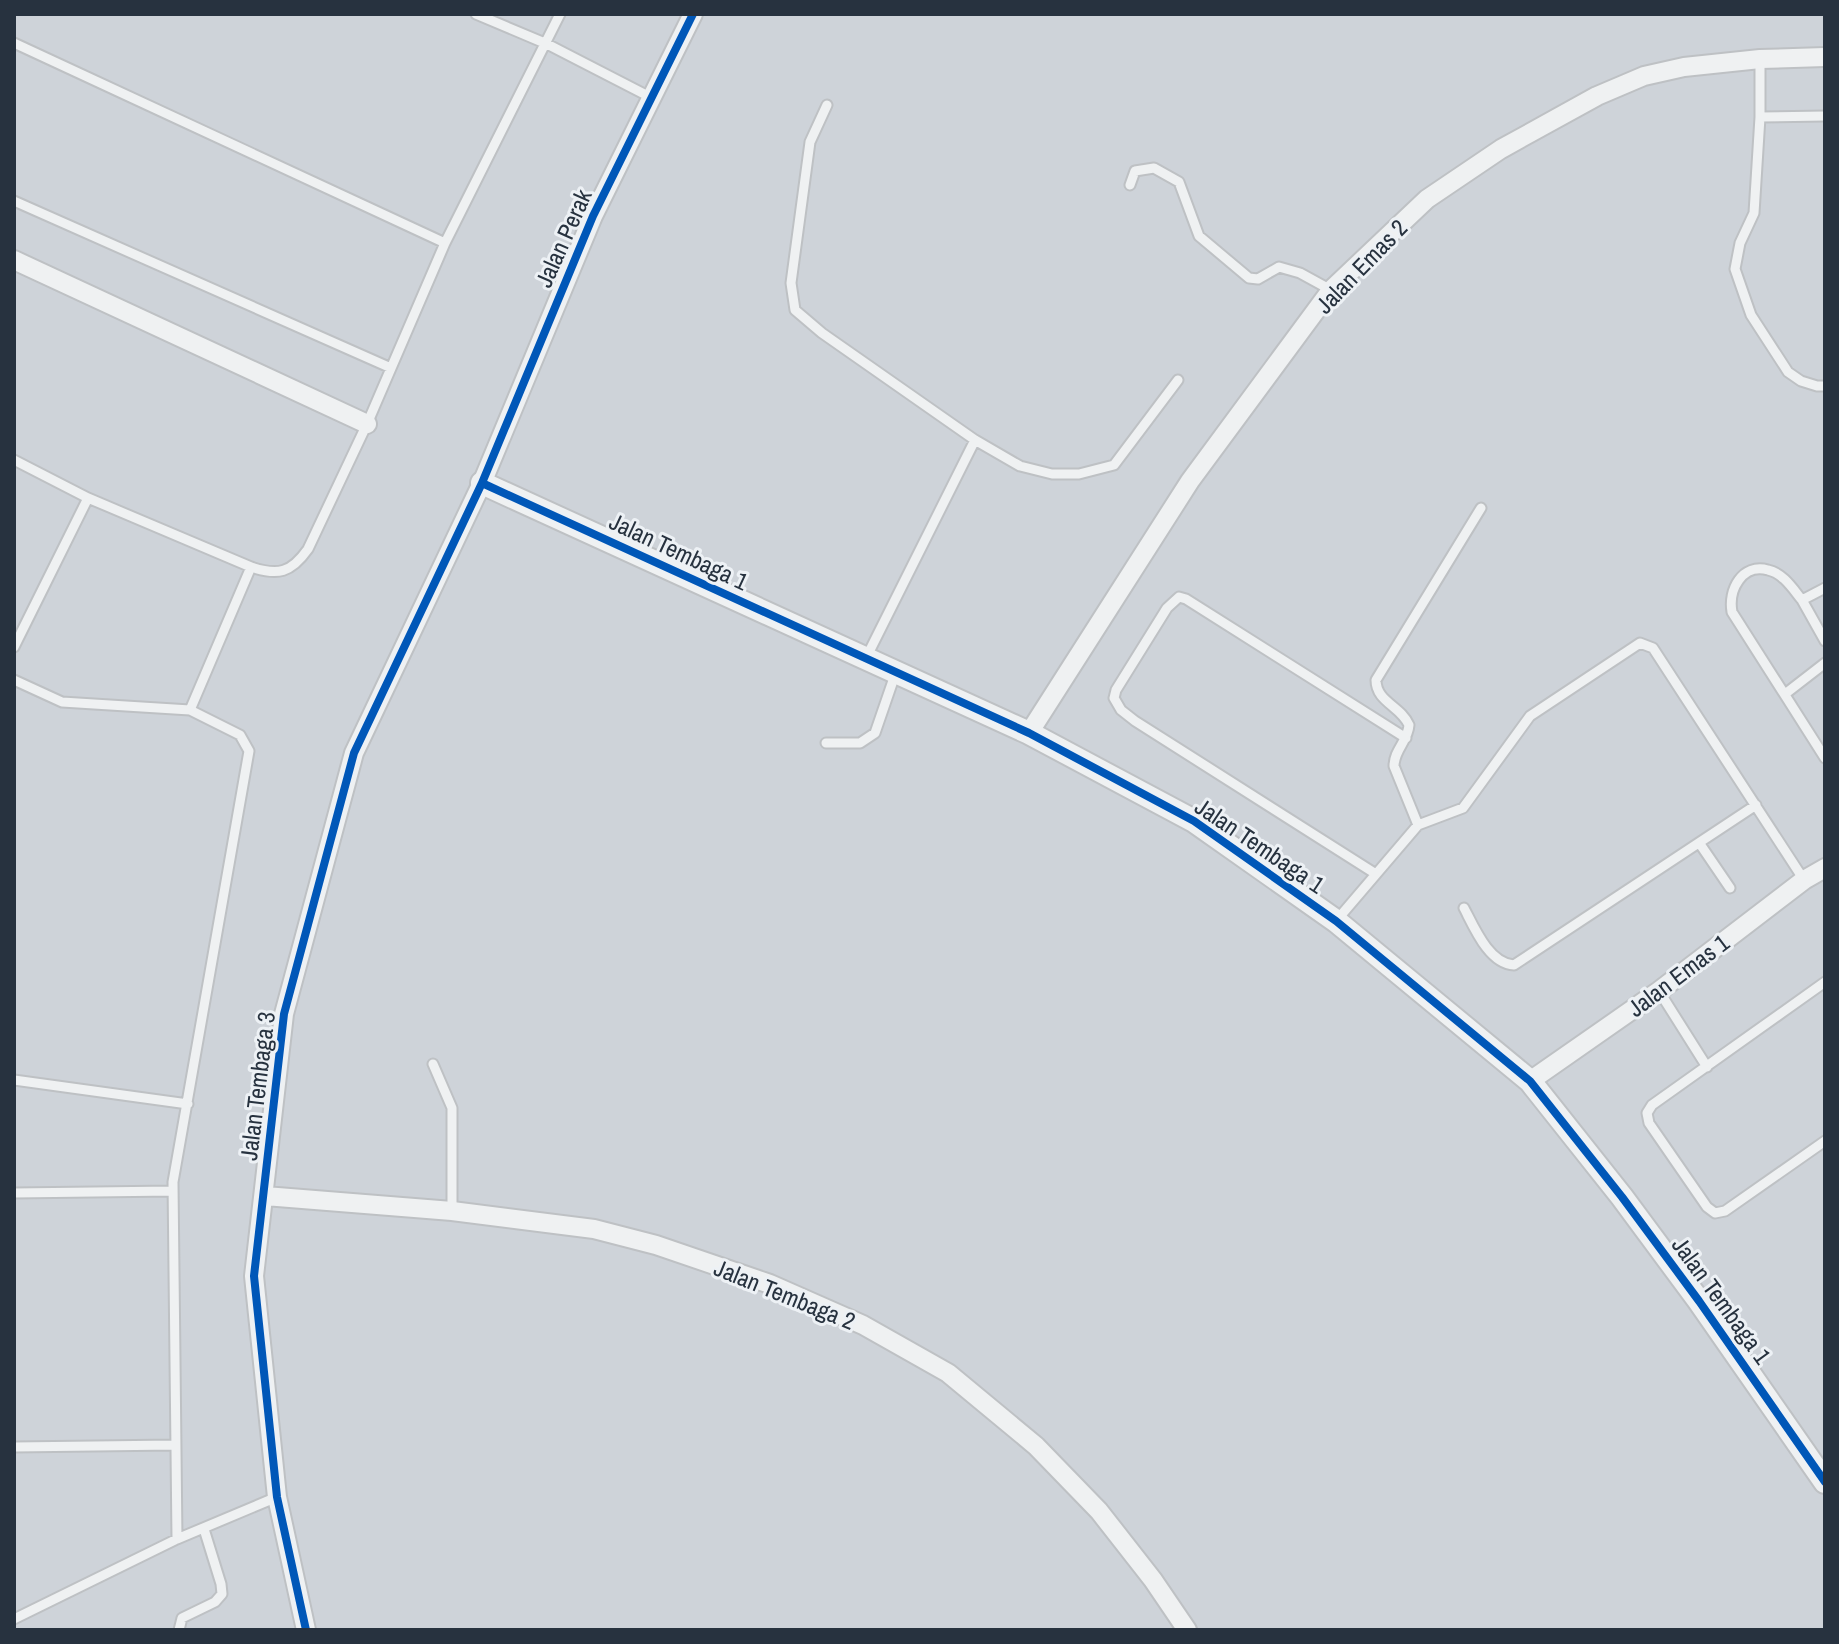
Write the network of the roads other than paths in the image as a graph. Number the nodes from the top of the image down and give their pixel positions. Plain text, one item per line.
1 (476, 14) edge
2 (560, 14) edge
3 (693, 14) edge
4 (14, 43) edge
5 (547, 44) junction
6 (1825, 57) edge
7 (1760, 59) junction
8 (652, 98) junction
9 (827, 105) dead end
10 (1825, 116) edge
11 (1760, 117) junction
12 (1130, 185) dead end
13 (14, 201) edge
14 (445, 243) junction
15 (14, 260) edge
16 (1331, 290) junction
17 (391, 368) junction
18 (1178, 380) dead end
19 (1825, 386) edge
20 (367, 424) junction
21 (975, 440) junction
22 (14, 460) edge
23 (482, 483) junction
24 (88, 498) junction
25 (1481, 508) dead end
26 (251, 567) junction
27 (1825, 588) edge
28 (1802, 600) junction
29 (1825, 641) edge
30 (14, 647) edge
31 (866, 658) junction
32 (1825, 663) edge
33 (896, 672) junction
34 (14, 680) edge
35 (1785, 694) junction
36 (190, 710) junction
37 (1029, 733) junction
38 (1406, 738) junction
39 (826, 743) dead end
40 (1825, 758) edge
41 (1756, 805) junction
42 (1418, 825) junction
43 (1700, 844) junction
44 (1825, 868) edge
45 (1376, 874) junction
46 (1804, 880) junction
47 (1730, 888) dead end
48 (1464, 908) dead end
49 (1336, 921) junction
50 (1825, 982) edge
51 (1659, 991) junction
52 (433, 1064) dead end
53 (1707, 1067) junction
54 (14, 1080) edge
55 (1530, 1081) junction
56 (188, 1104) junction
57 (1825, 1141) edge
58 (173, 1191) junction
59 (14, 1193) edge
60 (265, 1196) junction
61 (452, 1211) junction
62 (175, 1445) junction
63 (14, 1447) edge
64 (1825, 1482) edge
65 (277, 1497) junction
66 (204, 1529) junction
67 (177, 1539) junction
68 (14, 1619) edge
69 (179, 1630) edge
70 (306, 1630) edge
71 (1187, 1630) edge

1 - 5 lane
2 - 5 lane
3 - 8 street, Jalan Perak
4 - 14 lane
5 - 8 lane
5 - 14 lane
6 - 7 street, Jalan Emas 2
7 - 11 lane
7 - 16 street, Jalan Emas 2
8 - 23 street, Jalan Perak
9 - 21 lane
10 - 11 lane
11 - 19 lane
12 - 16 lane
13 - 17 lane
14 - 17 lane
15 - 20 street
16 - 37 street, Jalan Emas 2
17 - 20 lane
18 - 21 lane
20 - 26 lane
21 - 31 lane
22 - 24 lane
23 - 31 street, Jalan Tembaga 1
23 - 60 street, Jalan Tembaga 3
24 - 26 lane
24 - 30 lane
25 - 38 lane
26 - 36 lane
27 - 28 lane
28 - 29 lane
28 - 35 lane
31 - 33 street, Jalan Tembaga 1
32 - 35 lane
33 - 37 street, Jalan Tembaga 1
33 - 39 lane
34 - 36 lane
35 - 40 lane
36 - 56 lane
37 - 49 street, Jalan Tembaga 1
38 - 42 lane
38 - 45 lane
41 - 42 lane
41 - 43 lane
41 - 46 lane
42 - 45 lane
43 - 47 lane
43 - 48 lane
44 - 46 street, Jalan Emas 1
45 - 49 lane
46 - 51 street, Jalan Emas 1
49 - 55 street, Jalan Tembaga 1
50 - 53 lane
51 - 53 lane
51 - 55 street, Jalan Emas 1
52 - 61 lane
53 - 57 lane
54 - 56 lane
55 - 64 street, Jalan Tembaga 1
56 - 58 lane
58 - 59 lane
58 - 62 lane
60 - 61 street, Jalan Tembaga 2
60 - 65 street, Jalan Tembaga 3
61 - 71 street, Jalan Tembaga 2
62 - 63 lane
62 - 67 lane
65 - 66 lane
65 - 70 street, Jalan Tembaga 3
66 - 67 lane
66 - 69 lane
67 - 68 lane

